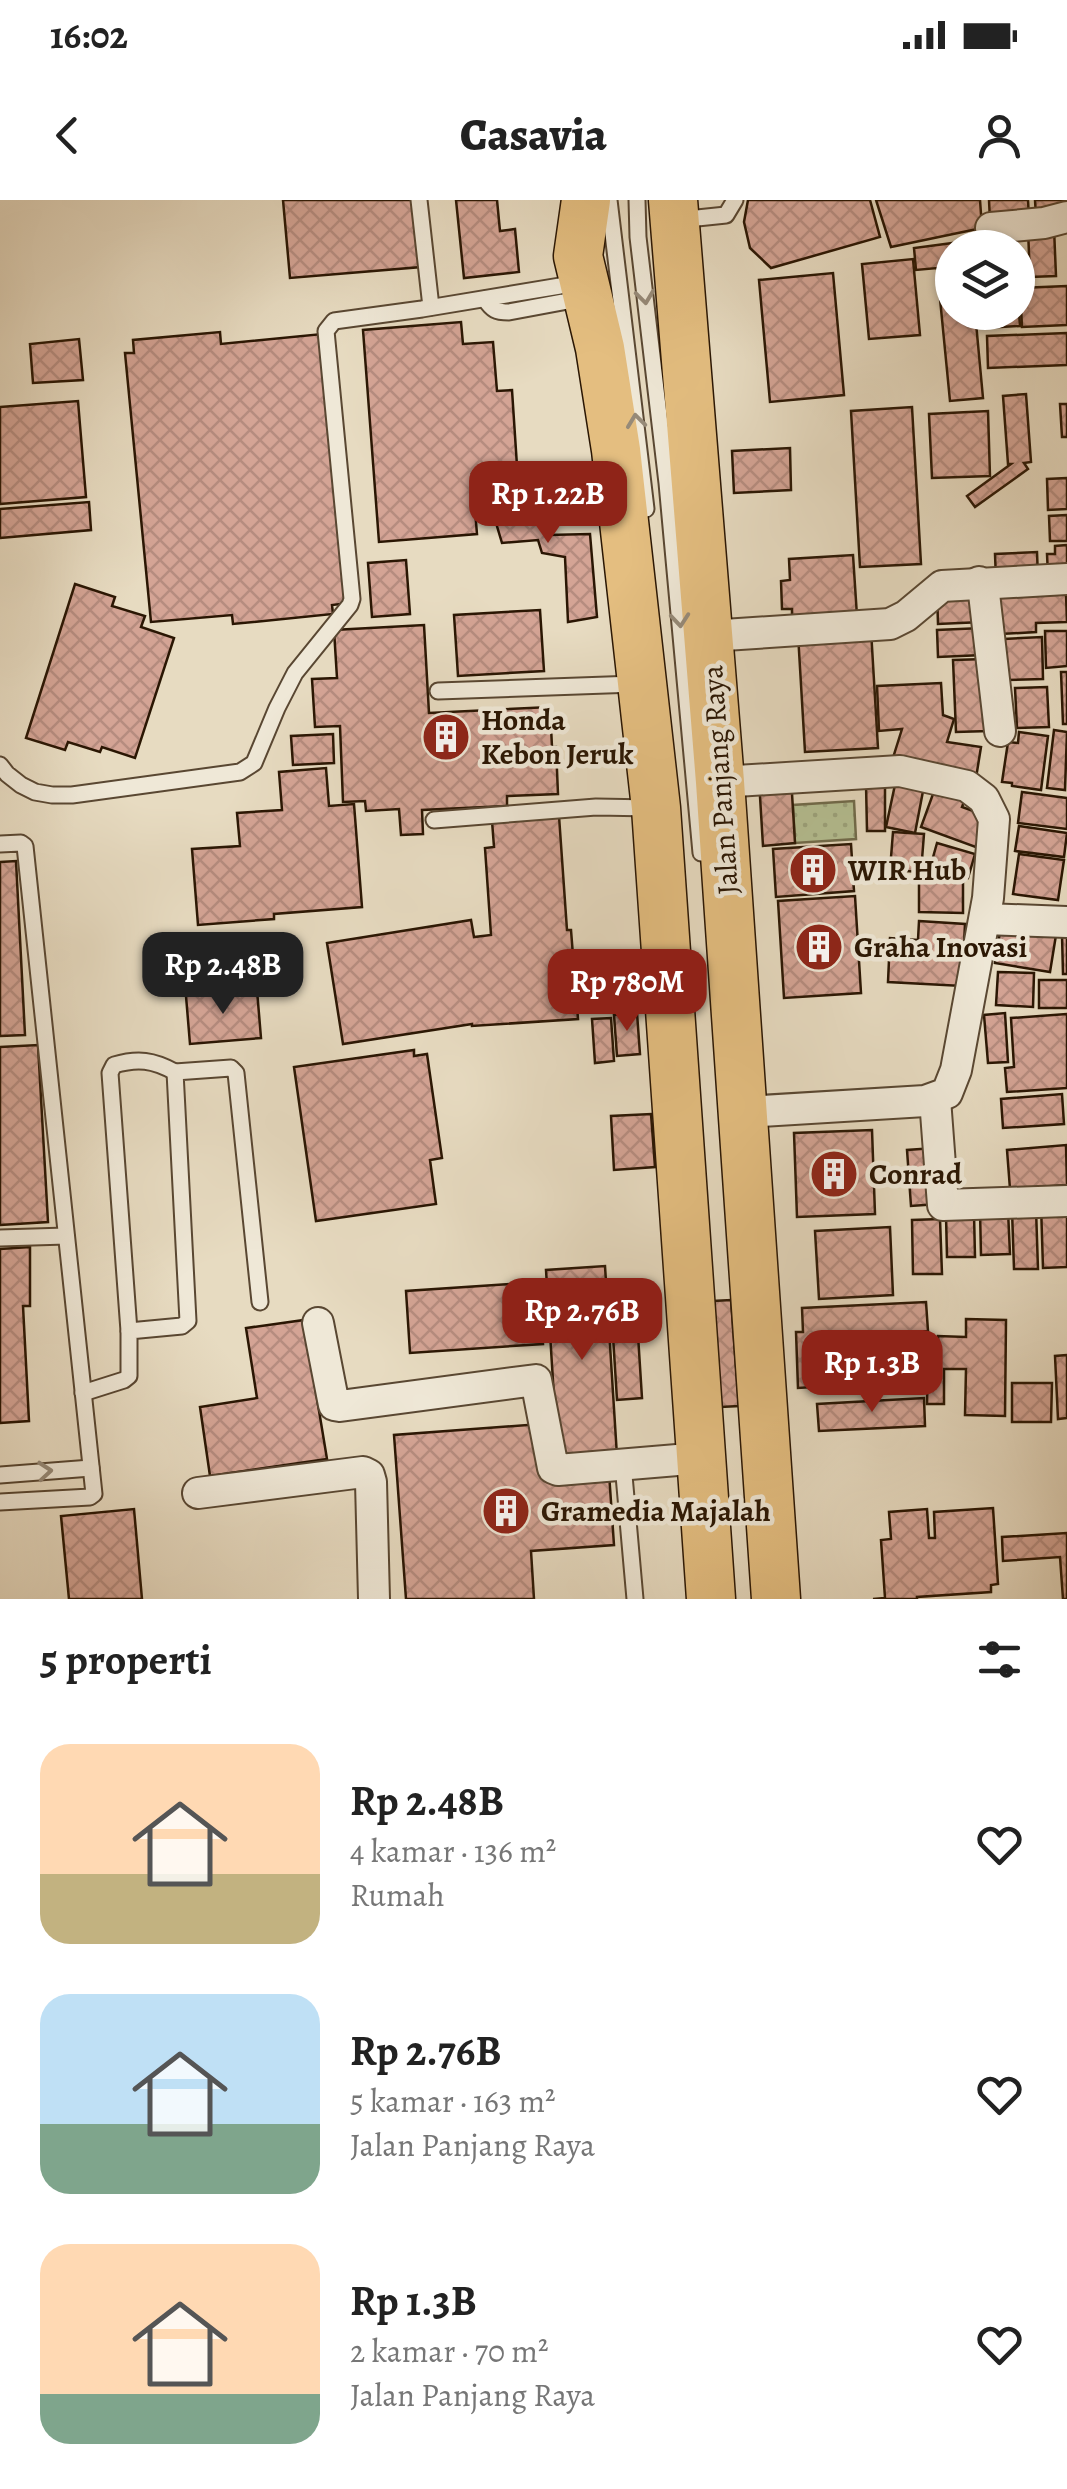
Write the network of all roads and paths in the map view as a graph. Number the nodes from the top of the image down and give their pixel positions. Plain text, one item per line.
1 (419, 200) edge
2 (555, 200) edge
3 (586, 200) edge
4 (609, 200) edge
5 (736, 200) edge
6 (661, 207) edge
7 (1067, 217) edge
8 (991, 228) dead end
9 (584, 278) junction
10 (431, 307) junction
11 (649, 534) dead end
12 (1067, 580) edge
13 (979, 582) junction
14 (709, 636) junction
15 (644, 683) junction
16 (438, 691) dead end
17 (1000, 731) dead end
18 (0, 764) edge
19 (720, 782) junction
20 (656, 808) junction
21 (434, 820) dead end
22 (0, 844) edge
23 (703, 873) dead end
24 (985, 919) junction
25 (1067, 922) edge
26 (174, 1072) junction
27 (935, 1098) junction
28 (744, 1112) junction
29 (1067, 1201) edge
30 (66, 1236) junction
31 (0, 1238) edge
32 (260, 1302) dead end
33 (318, 1323) dead end
34 (129, 1331) junction
35 (83, 1393) junction
36 (701, 1458) junction
37 (624, 1464) junction
38 (91, 1468) junction
39 (0, 1475) edge
40 (198, 1492) dead end
41 (0, 1502) edge
42 (374, 1599) edge
43 (635, 1599) edge
44 (711, 1599) edge
45 (776, 1599) edge

1 - 10 lane
2 - 9 main road
3 - 9 main road
11 -> 4 lane
5 - 6 lane
6 - 14 main road, Jalan Panjang Raya
6 -> 23 lane
7 - 8 street
9 - 10 lane
9 - 15 main road
10 - 18 lane
12 - 13 street
13 - 14 street
13 - 17 street
14 - 19 main road, Jalan Panjang Raya
15 - 16 lane
15 - 20 main road
19 - 24 street
19 - 28 main road, Jalan Panjang Raya
20 - 21 lane
20 - 36 main road
22 - 30 lane
24 - 25 street
24 - 27 street
26 - 32 lane
26 - 34 lane
26 - 34 lane
27 - 28 street
27 - 29 street
28 - 45 main road, Jalan Panjang Raya
30 - 31 lane
30 - 35 lane
33 - 37 street
34 - 35 lane
35 - 38 lane
36 - 37 street
36 - 44 main road
37 - 43 lane
39 -> 38 lane
38 - 41 lane
40 - 42 street

